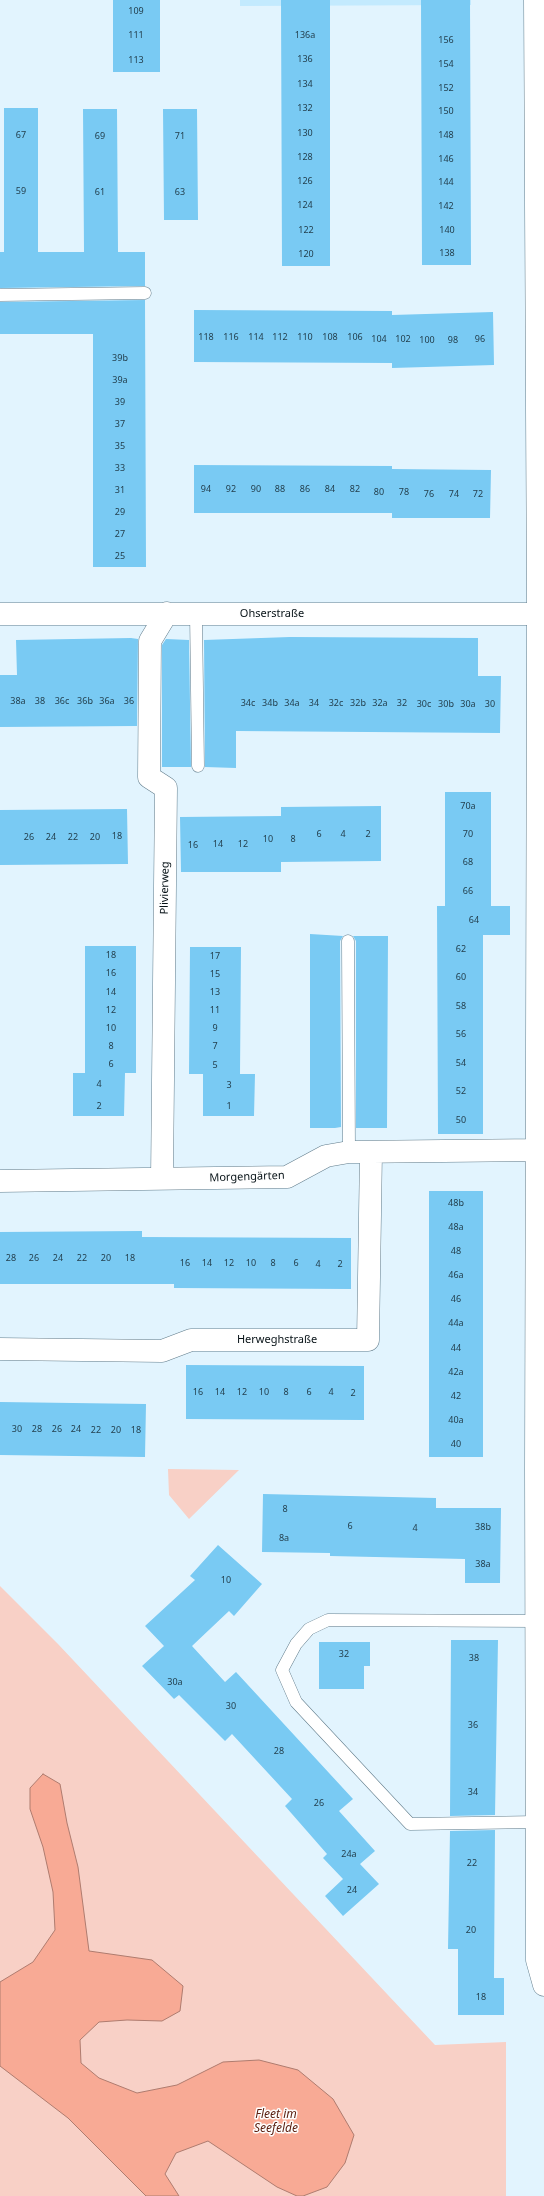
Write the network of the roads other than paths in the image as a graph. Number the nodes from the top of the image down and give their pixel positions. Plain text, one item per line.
1 (535, 0) edge
2 (145, 294) dead end
3 (0, 295) edge
4 (167, 613) junction
5 (0, 614) edge
6 (196, 614) junction
7 (541, 614) edge
8 (198, 766) dead end
9 (348, 941) dead end
10 (541, 981) edge
11 (538, 1150) junction
12 (349, 1152) junction
13 (370, 1152) junction
14 (162, 1178) junction
15 (0, 1181) edge
16 (0, 1349) edge
17 (536, 1621) junction
18 (540, 1654) edge
19 (537, 1822) junction
20 (544, 1985) edge

1 - 7 street
2 - 3 lane
4 - 5 street, Ohserstraße
4 - 6 street, Ohserstraße
4 - 14 street, Plivierweg
6 - 7 street, Ohserstraße
6 - 8 lane
7 - 10 street
9 - 12 lane
10 - 11 street
11 - 13 street, Morgengärten
11 - 17 street
12 - 13 street, Morgengärten
12 - 14 street, Morgengärten
13 - 16 street, Herweghstraße
14 - 15 street, Morgengärten
17 - 18 street
17 - 19 lane
18 - 19 street
19 - 20 street

